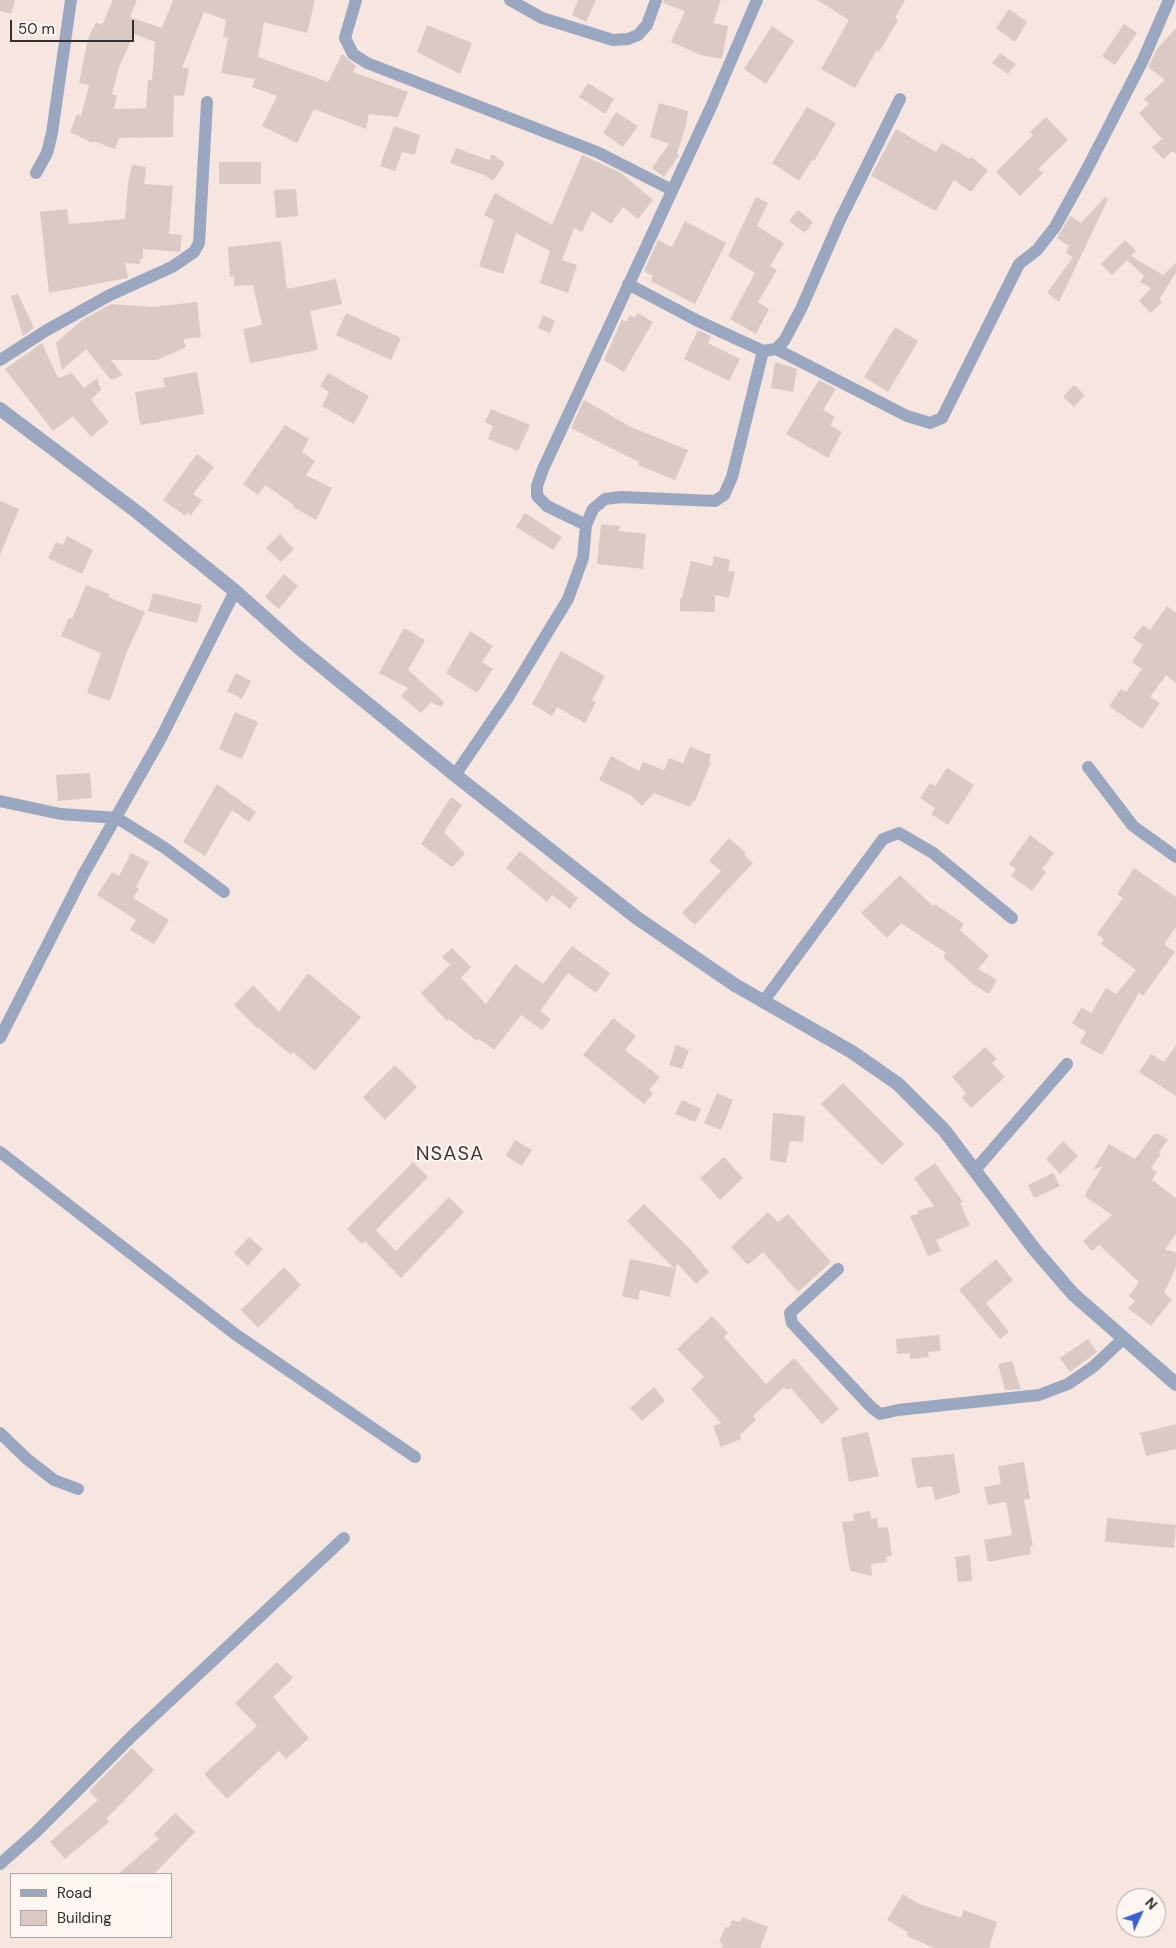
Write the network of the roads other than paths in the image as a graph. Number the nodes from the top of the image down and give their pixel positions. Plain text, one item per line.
1 (71, 0) edge
2 (356, 0) edge
3 (510, 0) edge
4 (656, 0) edge
5 (757, 0) edge
6 (1169, 0) edge
7 (900, 99) dead end
8 (207, 102) dead end
9 (36, 173) dead end
10 (672, 190) junction
11 (628, 284) junction
12 (776, 349) junction
13 (763, 351) junction
14 (0, 360) edge
15 (0, 409) edge
16 (586, 525) junction
17 (235, 591) junction
18 (1088, 768) dead end
19 (455, 775) junction
20 (0, 801) edge
21 (117, 818) junction
22 (1176, 857) edge
23 (224, 892) dead end
24 (1012, 918) dead end
25 (763, 1002) junction
26 (0, 1038) edge
27 (1067, 1064) dead end
28 (0, 1152) edge
29 (974, 1170) junction
30 (838, 1269) dead end
31 (1123, 1338) junction
32 (1176, 1384) edge
33 (0, 1433) edge
34 (416, 1457) dead end
35 (78, 1489) dead end
36 (344, 1538) dead end
37 (0, 1864) edge

1 - 9 street
2 - 10 street
3 - 4 street
5 - 10 street
6 - 12 street
7 - 12 street
8 - 14 street
10 - 11 street
11 - 13 street
11 - 16 street
12 - 13 street
13 - 16 street
15 - 17 street
16 - 19 street
17 - 19 street
17 - 21 street
18 - 22 street
19 - 25 street
20 - 21 street
21 - 23 street
21 - 26 street
24 - 25 street
25 - 29 street
27 - 29 street
28 - 34 street
29 - 31 street
30 - 31 street
31 - 32 street
33 - 35 street
36 - 37 street

